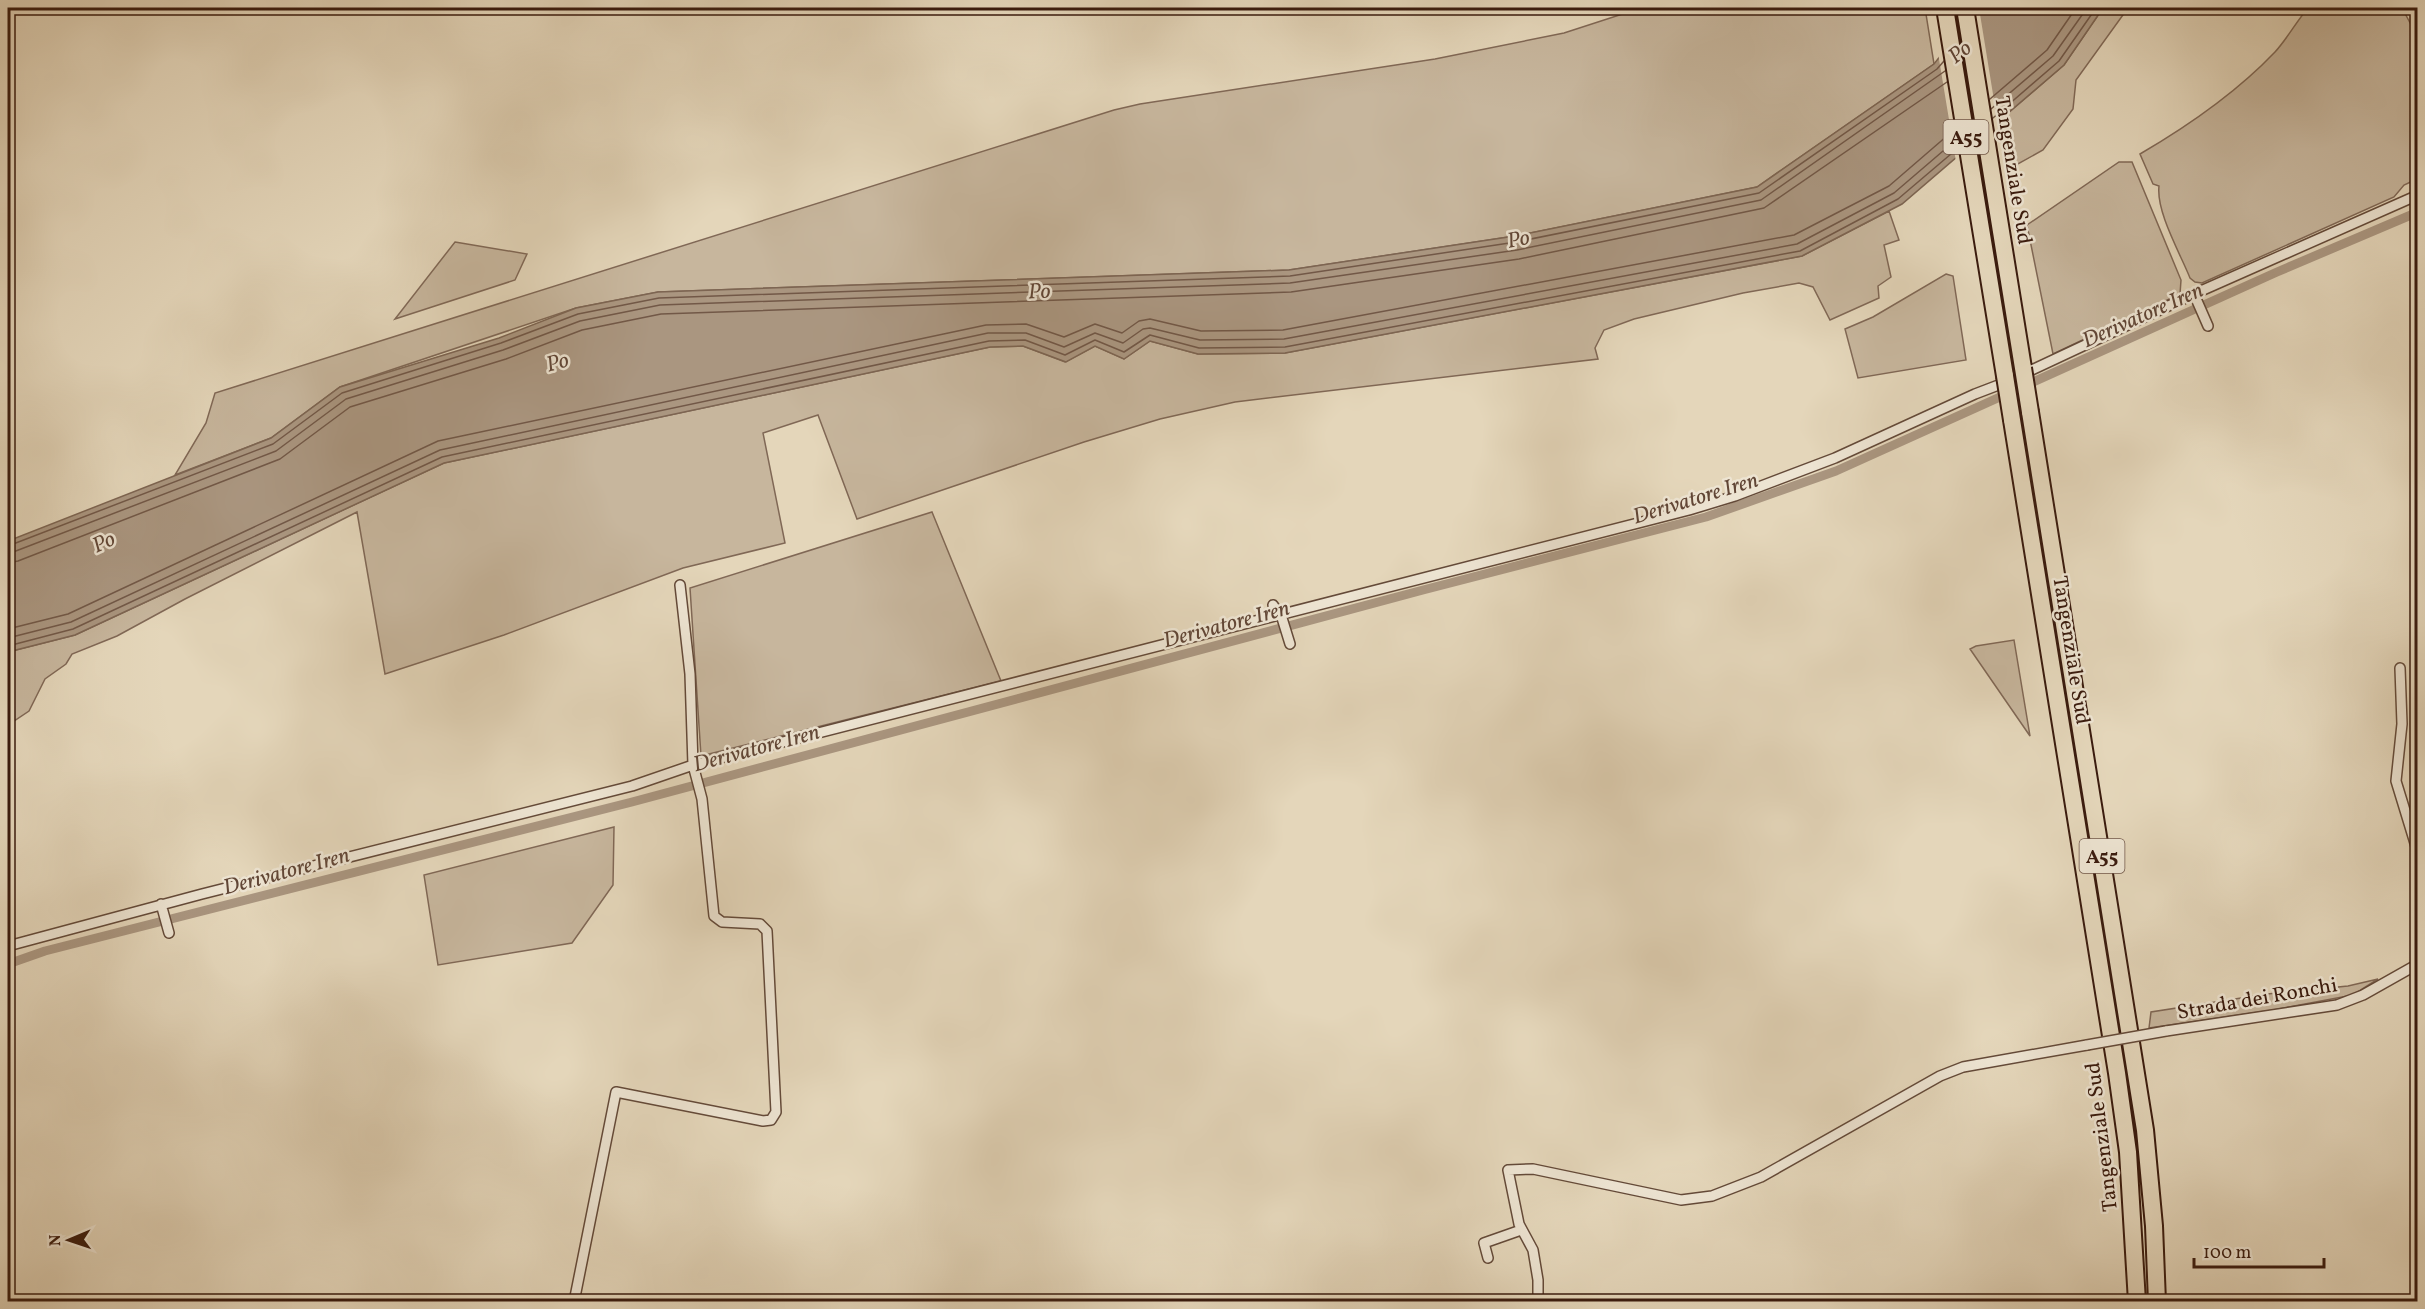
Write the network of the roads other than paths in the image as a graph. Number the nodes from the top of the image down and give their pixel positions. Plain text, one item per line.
1 (1946, 8) edge
2 (1965, 8) edge
3 (2418, 195) edge
4 (2194, 294) junction
5 (2208, 326) dead end
6 (680, 585) dead end
7 (1273, 605) dead end
8 (1281, 616) junction
9 (1290, 644) dead end
10 (2400, 668) dead end
11 (693, 765) junction
12 (2418, 853) edge
13 (162, 907) junction
14 (169, 933) dead end
15 (8, 946) edge
16 (2418, 964) edge
17 (1521, 1230) junction
18 (1488, 1258) dead end
19 (574, 1302) edge
20 (1538, 1302) edge
21 (2137, 1302) edge
22 (2157, 1302) edge

1 - 21 highway, Tangenziale Sud / A55, bridge
2 - 22 highway, Tangenziale Sud / A55, bridge
3 - 4 street
4 - 5 street
4 - 8 street
6 - 11 street
7 - 8 street
8 - 9 street
8 - 11 street
10 - 12 street
11 - 13 street
11 - 19 street
13 - 14 street
13 - 15 street
16 - 17 street, Strada dei Ronchi, bridge
17 - 18 street
17 - 20 street

